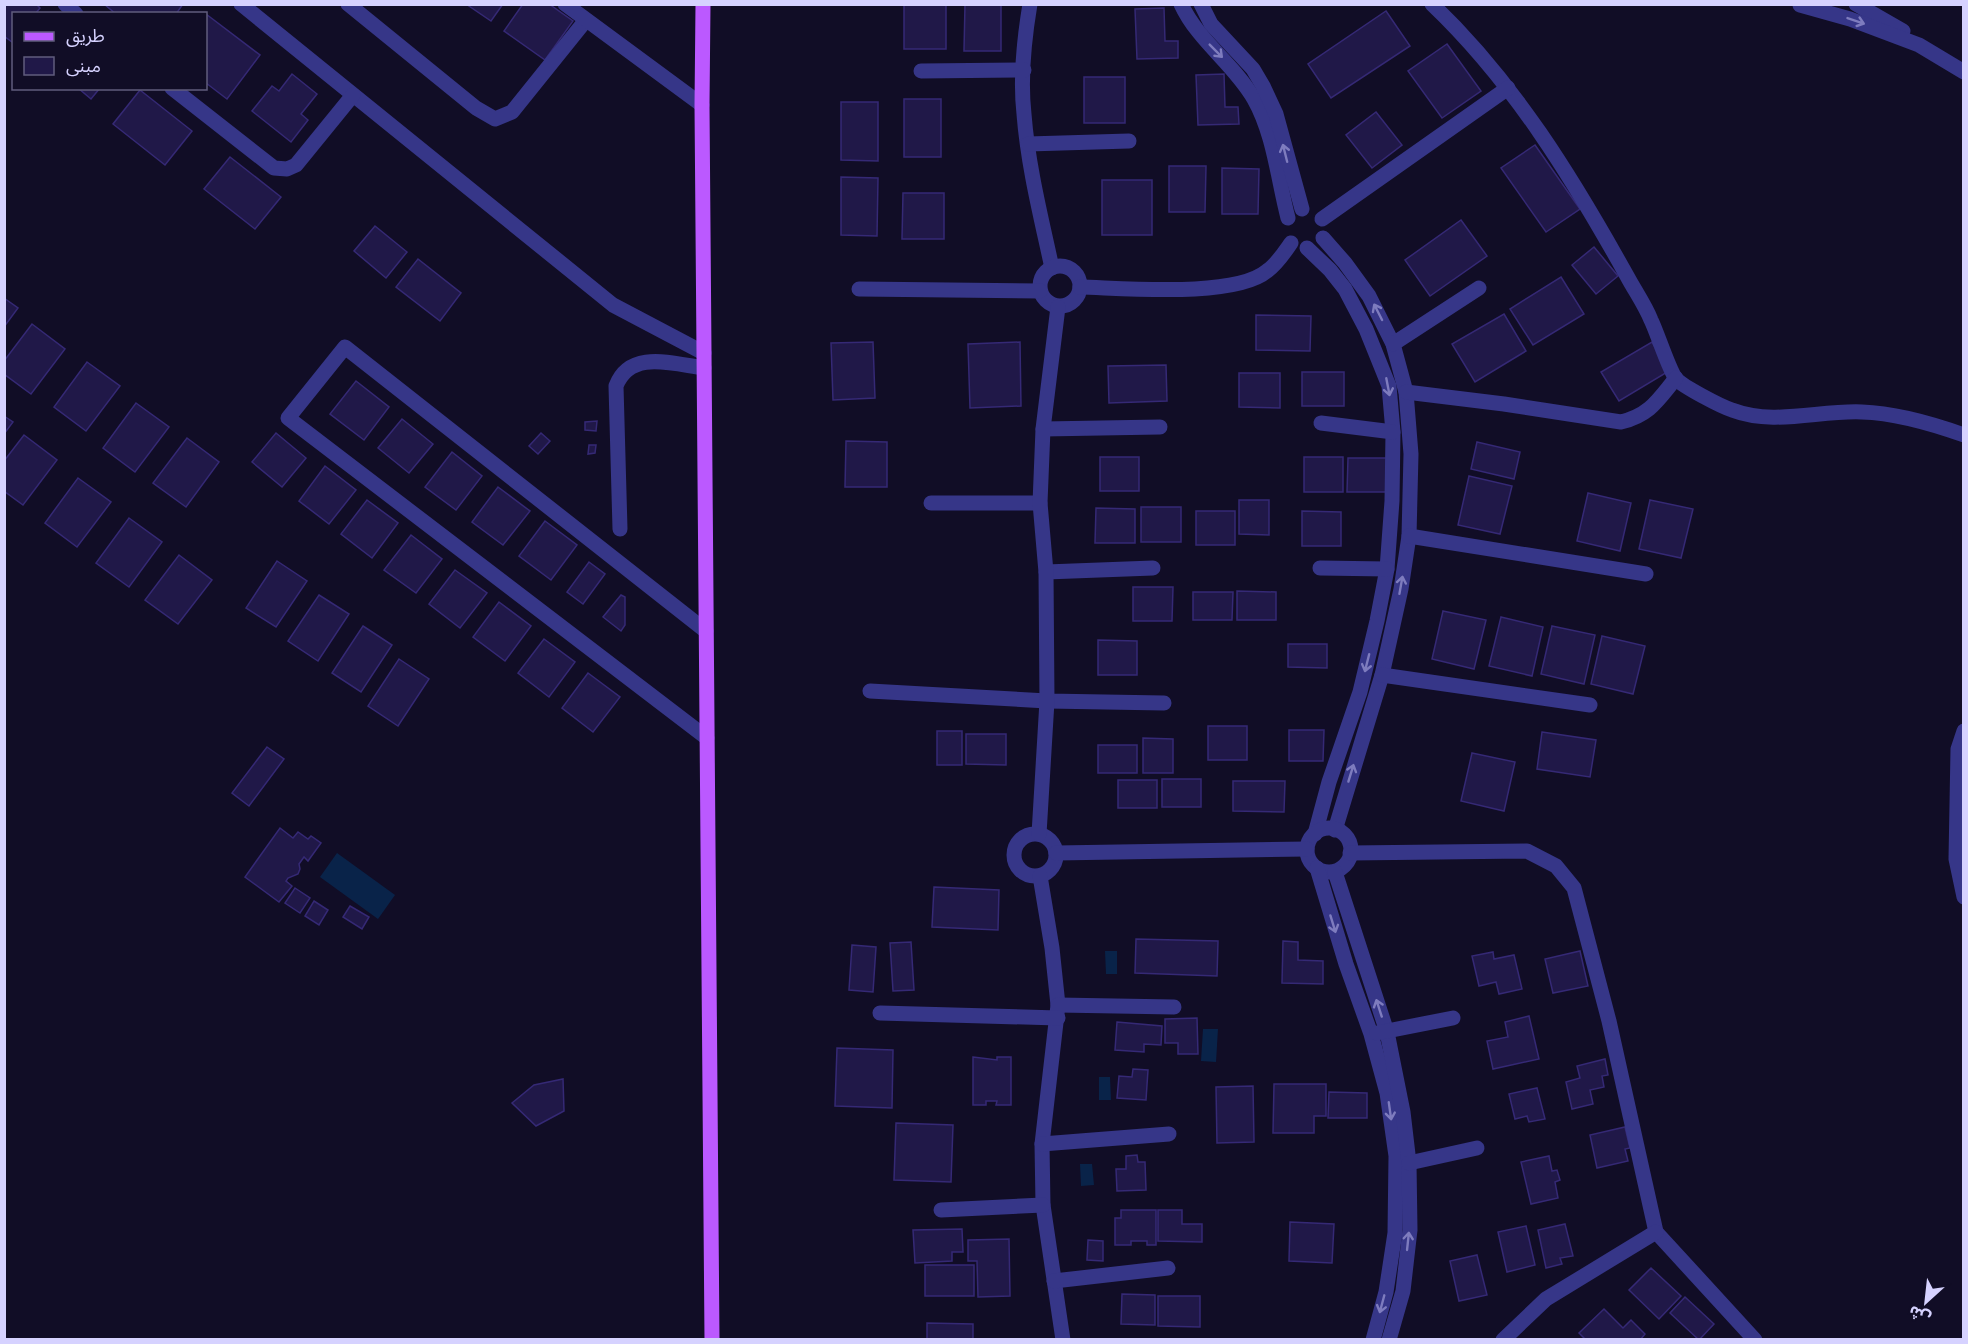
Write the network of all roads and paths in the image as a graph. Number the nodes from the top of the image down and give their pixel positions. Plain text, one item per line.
1 (241, 4) edge
2 (348, 4) edge
3 (565, 4) edge
4 (1030, 4) edge
5 (1181, 4) edge
6 (1201, 4) edge
7 (1432, 4) edge
8 (1792, 4) edge
9 (1856, 4) edge
10 (703, 5) edge
11 (1800, 5) edge
12 (586, 20) junction
13 (1919, 45) junction
14 (921, 70) dead end
15 (1024, 70) junction
16 (1964, 72) edge
17 (1508, 88) junction
18 (175, 90) edge
19 (353, 95) junction
20 (702, 105) junction
21 (1129, 141) dead end
22 (1028, 144) junction
23 (1302, 209) junction
24 (1288, 218) junction
25 (1322, 219) junction
26 (1323, 238) junction
27 (1292, 243) junction
28 (1307, 248) junction
29 (1052, 268) junction
30 (1080, 287) junction
31 (1479, 288) dead end
32 (859, 289) dead end
33 (1040, 291) junction
34 (1058, 307) junction
35 (1393, 344) junction
36 (704, 360) junction
37 (1676, 378) junction
38 (1406, 392) junction
39 (1321, 423) dead end
40 (1160, 427) dead end
41 (1043, 429) junction
42 (1393, 432) junction
43 (1964, 435) edge
44 (931, 502) dead end
45 (1040, 503) junction
46 (620, 529) dead end
47 (1409, 536) junction
48 (1153, 568) dead end
49 (1320, 568) dead end
50 (1387, 569) junction
51 (1046, 572) junction
52 (1647, 574) dead end
53 (706, 631) junction
54 (1382, 675) junction
55 (870, 692) dead end
56 (1047, 701) junction
57 (1164, 702) dead end
58 (1590, 705) dead end
59 (1964, 731) edge
60 (707, 738) junction
61 (1335, 830) junction
62 (1039, 834) junction
63 (1315, 834) junction
64 (1307, 849) junction
65 (1056, 853) junction
66 (1350, 853) junction
67 (1317, 868) junction
68 (1335, 872) junction
69 (1040, 876) junction
70 (1964, 897) edge
71 (1174, 1007) dead end
72 (1058, 1011) junction
73 (880, 1013) dead end
74 (1453, 1018) dead end
75 (1387, 1032) junction
76 (1371, 1034) junction
77 (1169, 1134) dead end
78 (1042, 1144) junction
79 (1477, 1148) dead end
80 (1409, 1163) junction
81 (1043, 1205) junction
82 (941, 1210) dead end
83 (1656, 1232) junction
84 (1168, 1268) dead end
85 (1054, 1281) junction
86 (711, 1340) edge
87 (1063, 1340) edge
88 (1373, 1340) edge
89 (1389, 1340) edge
90 (1503, 1340) edge
91 (1755, 1340) edge

1 - 19 street
2 - 12 street
3 - 12 street
4 - 15 street
5 -> 24 street
23 -> 6 street
7 - 17 street
8 - 11 street
9 - 13 street
10 - 20 main road
11 -> 13 street
12 - 20 street
13 - 16 street
14 - 15 street
15 - 22 street
17 - 25 street
17 - 37 street
18 - 19 street
19 - 36 street
20 - 36 main road
21 - 22 street
22 - 29 street
23 - 24 street
23 - 25 street
24 - 27 street
25 - 26 street
26 - 28 street
35 -> 26 street
27 - 28 street
27 - 30 street
28 -> 42 street
29 - 30 street
29 - 33 street
30 - 34 street
31 - 35 street
32 - 33 street
33 - 34 street
34 - 41 street
35 - 38 street
36 - 46 street
36 - 53 main road
37 - 38 street
37 - 43 street
38 - 47 street
39 - 42 street
40 - 41 street
41 - 45 street
42 - 50 street
44 - 45 street
45 - 51 street
47 - 52 street
54 -> 47 street
48 - 51 street
49 - 50 street
50 -> 63 street
51 - 56 street
53 - 60 main road
53 - 60 street
54 - 58 street
61 -> 54 street
55 - 56 street
56 - 57 street
56 - 62 street
59 - 70 street
60 - 86 main road
61 - 63 street
61 - 66 street
62 - 65 street
62 - 69 street
63 - 64 street
64 - 65 street
64 - 67 street
65 - 69 street
66 - 68 street
66 - 83 street
67 - 68 street
67 -> 76 street
75 -> 68 street
69 - 72 street
71 - 72 street
72 - 73 street
72 - 78 street
74 - 75 street
75 - 76 street
75 - 80 street
76 -> 88 street
77 - 78 street
78 - 81 street
79 - 80 street
89 -> 80 street
81 - 82 street
81 - 85 street
83 - 90 street
83 - 91 street
84 - 85 street
85 - 87 street

